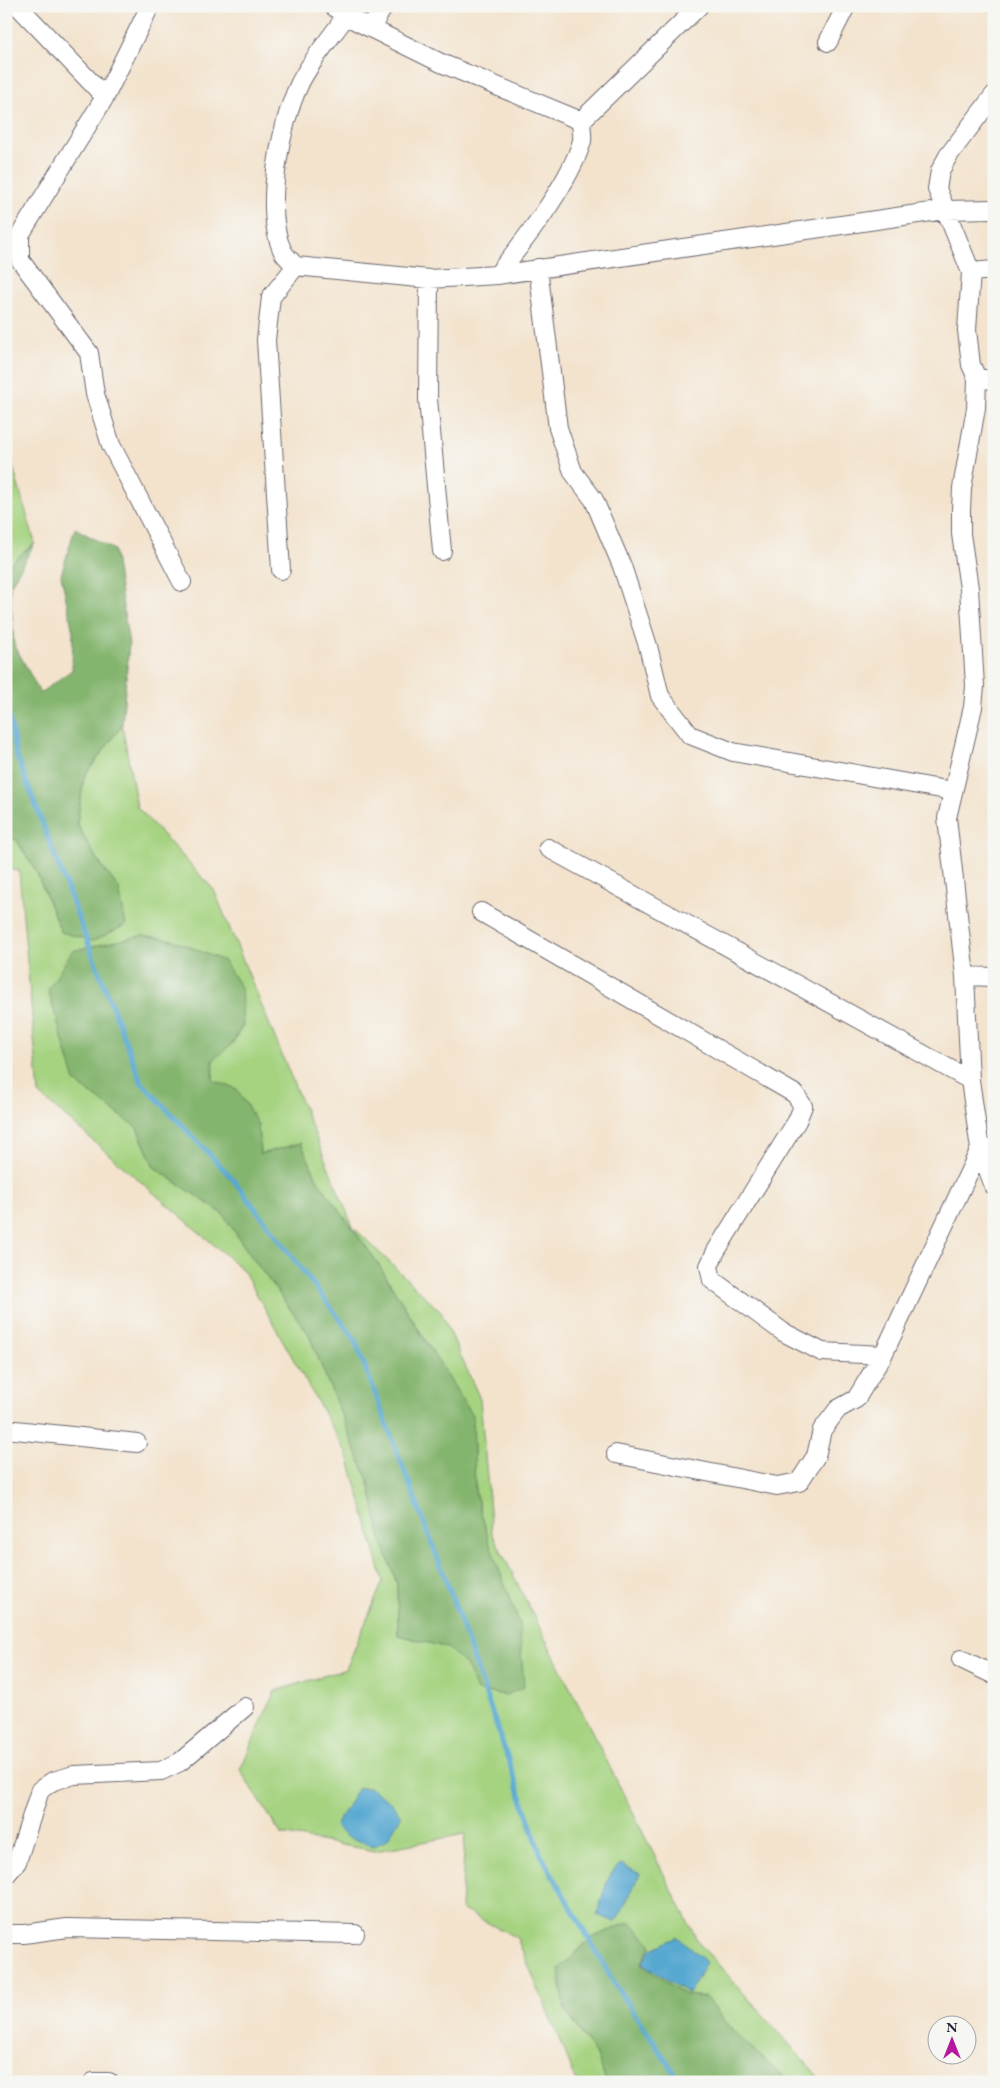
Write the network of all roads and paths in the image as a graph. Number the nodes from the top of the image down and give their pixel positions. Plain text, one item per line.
1 (18, 6) edge
2 (150, 6) edge
3 (384, 6) edge
4 (699, 6) edge
5 (846, 6) edge
6 (340, 11) edge
7 (371, 28) junction
8 (828, 42) dead end
9 (994, 95) edge
10 (106, 97) junction
11 (581, 121) junction
12 (994, 209) edge
13 (945, 210) junction
14 (296, 266) junction
15 (538, 268) junction
16 (994, 270) edge
17 (971, 272) junction
18 (497, 274) junction
19 (429, 278) junction
20 (985, 379) edge
21 (442, 551) dead end
22 (280, 570) dead end
23 (182, 582) dead end
24 (952, 791) junction
25 (548, 848) dead end
26 (481, 912) dead end
27 (965, 976) junction
28 (994, 977) edge
29 (970, 1080) junction
30 (987, 1148) edge
31 (994, 1186) edge
32 (883, 1356) junction
33 (6, 1429) edge
34 (137, 1443) dead end
35 (616, 1454) dead end
36 (961, 1659) dead end
37 (994, 1675) edge
38 (245, 1707) dead end
39 (6, 1874) edge
40 (6, 1934) edge
41 (355, 1934) dead end
42 (93, 2082) edge
43 (109, 2082) edge

1 - 10 street
2 - 10 street
3 - 7 street
4 - 11 street
5 - 8 street
6 - 7 street
6 - 14 street
7 - 11 street
9 - 13 street
10 - 23 street
11 - 18 street
12 - 13 street
13 - 15 street
13 - 17 street
14 - 19 street
14 - 22 street
15 - 18 street
15 - 24 street
16 - 17 street
17 - 20 street
18 - 19 street
19 - 21 street
20 - 24 street
24 - 27 street
25 - 29 street
26 - 32 street
27 - 28 street
27 - 29 street
29 - 30 street
30 - 31 street
30 - 32 street
32 - 35 street
33 - 34 street
36 - 37 street
38 - 39 street
40 - 41 street
42 - 43 street

